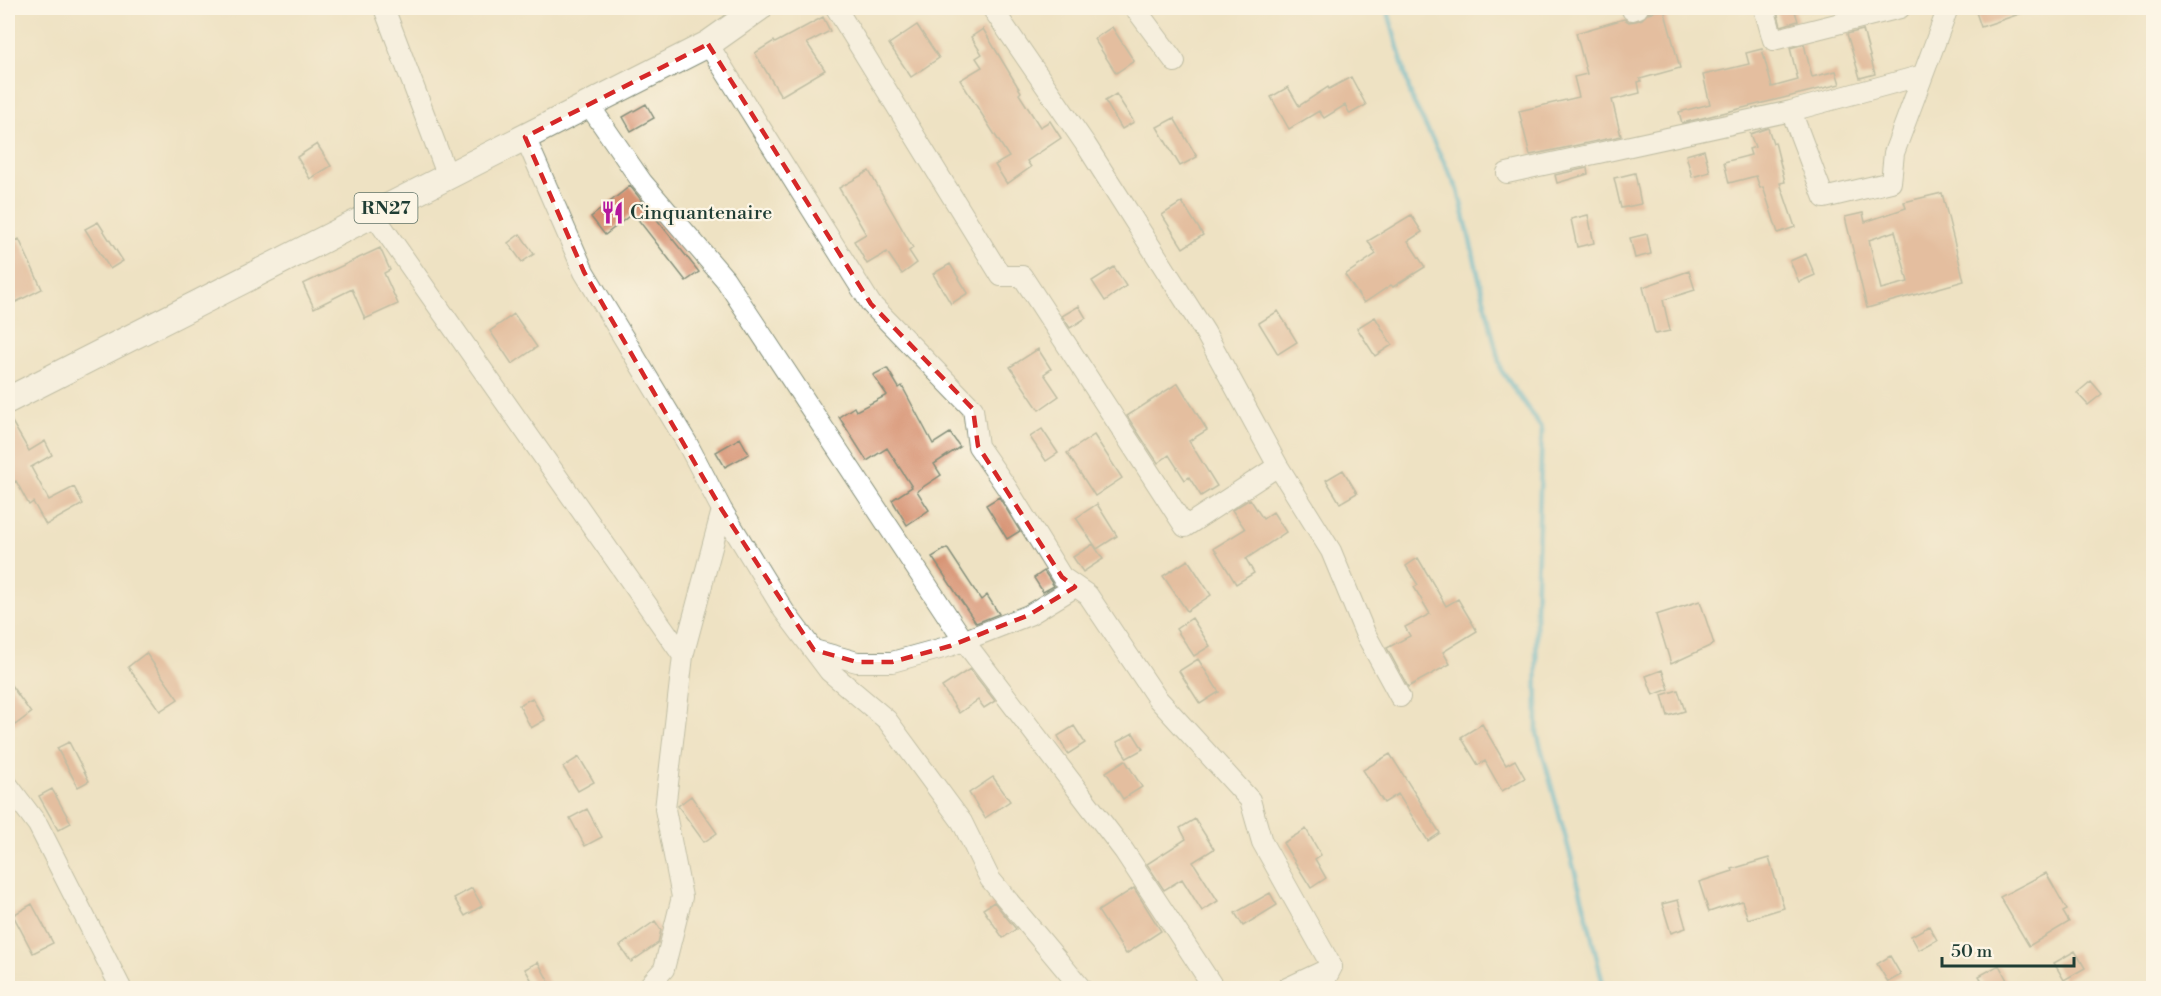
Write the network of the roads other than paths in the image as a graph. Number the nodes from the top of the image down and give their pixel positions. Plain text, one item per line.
1 (384, 8) edge
2 (759, 8) edge
3 (836, 8) edge
4 (992, 8) edge
5 (1135, 8) edge
6 (1764, 8) edge
7 (1900, 8) edge
8 (1948, 8) edge
9 (708, 44) junction
10 (1175, 62) dead end
11 (1923, 75) junction
12 (589, 105) junction
13 (1791, 111) junction
14 (525, 137) junction
15 (1507, 173) dead end
16 (448, 177) junction
17 (374, 215) junction
18 (8, 400) edge
19 (1278, 466) junction
20 (722, 510) junction
21 (1075, 586) junction
22 (964, 640) junction
23 (814, 650) junction
24 (683, 656) junction
25 (1400, 697) dead end
26 (8, 785) edge
27 (1332, 967) junction
28 (121, 988) edge
29 (647, 988) edge
30 (1081, 988) edge
31 (1214, 988) edge
32 (1287, 988) edge
33 (1321, 988) edge

1 - 16 street
2 - 9 main road, RN27
3 - 19 street
4 - 19 street
5 - 10 street
6 - 7 street
8 - 11 street
9 - 12 main road, RN27
9 - 21 street
11 - 13 street
11 - 13 street
12 - 14 main road, RN27
12 - 22 street
13 - 15 street
14 - 16 main road, RN27
14 - 20 street
16 - 17 main road, RN27
17 - 18 main road, RN27
17 - 24 street
19 - 25 street
20 - 23 street
20 - 24 street
21 - 22 street
21 - 27 street
22 - 23 street
22 - 31 street
23 - 30 street
24 - 29 street
26 - 28 street
27 - 32 street
27 - 33 street

